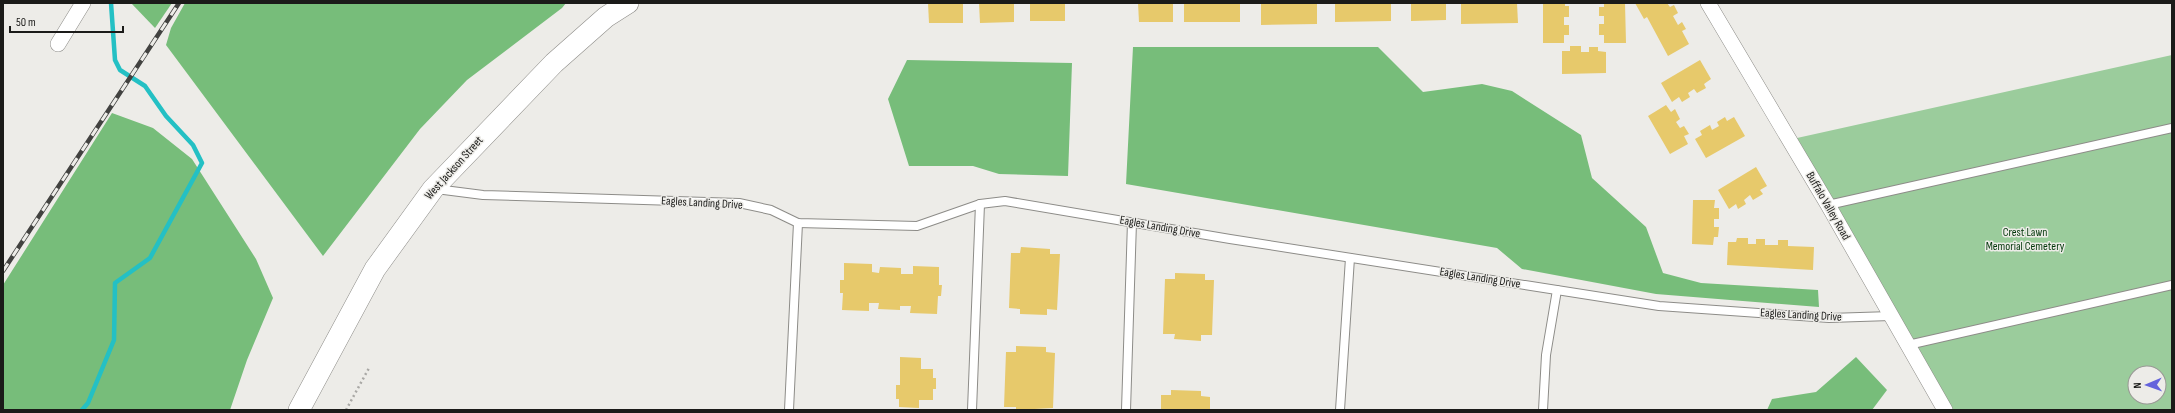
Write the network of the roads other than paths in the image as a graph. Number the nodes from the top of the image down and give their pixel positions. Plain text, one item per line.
1 (83, 3) edge
2 (628, 3) edge
3 (1708, 3) edge
4 (58, 44) dead end
5 (2172, 128) edge
6 (433, 189) junction
7 (980, 204) junction
8 (1828, 205) junction
9 (1132, 222) junction
10 (798, 223) junction
11 (1350, 258) junction
12 (2172, 285) edge
13 (1557, 290) junction
14 (1890, 316) junction
15 (1908, 344) junction
16 (299, 410) edge
17 (789, 410) edge
18 (972, 410) edge
19 (1126, 410) edge
20 (1340, 410) edge
21 (1543, 410) edge
22 (1945, 410) edge

1 - 4 street
2 - 6 street, West Jackson Street
3 - 8 street, Buffalo Valley Road
5 - 8 lane
6 - 10 lane, Eagles Landing Drive
6 - 16 street, West Jackson Street
7 - 9 lane, Eagles Landing Drive
7 - 10 lane, Eagles Landing Drive
7 - 18 lane
8 - 14 street, Buffalo Valley Road
9 - 11 lane, Eagles Landing Drive
9 - 19 lane
10 - 17 lane
11 - 13 lane, Eagles Landing Drive
11 - 20 lane
12 - 15 lane
13 - 14 lane, Eagles Landing Drive
13 - 21 lane
14 - 15 street, Buffalo Valley Road
15 - 22 street, Buffalo Valley Road

